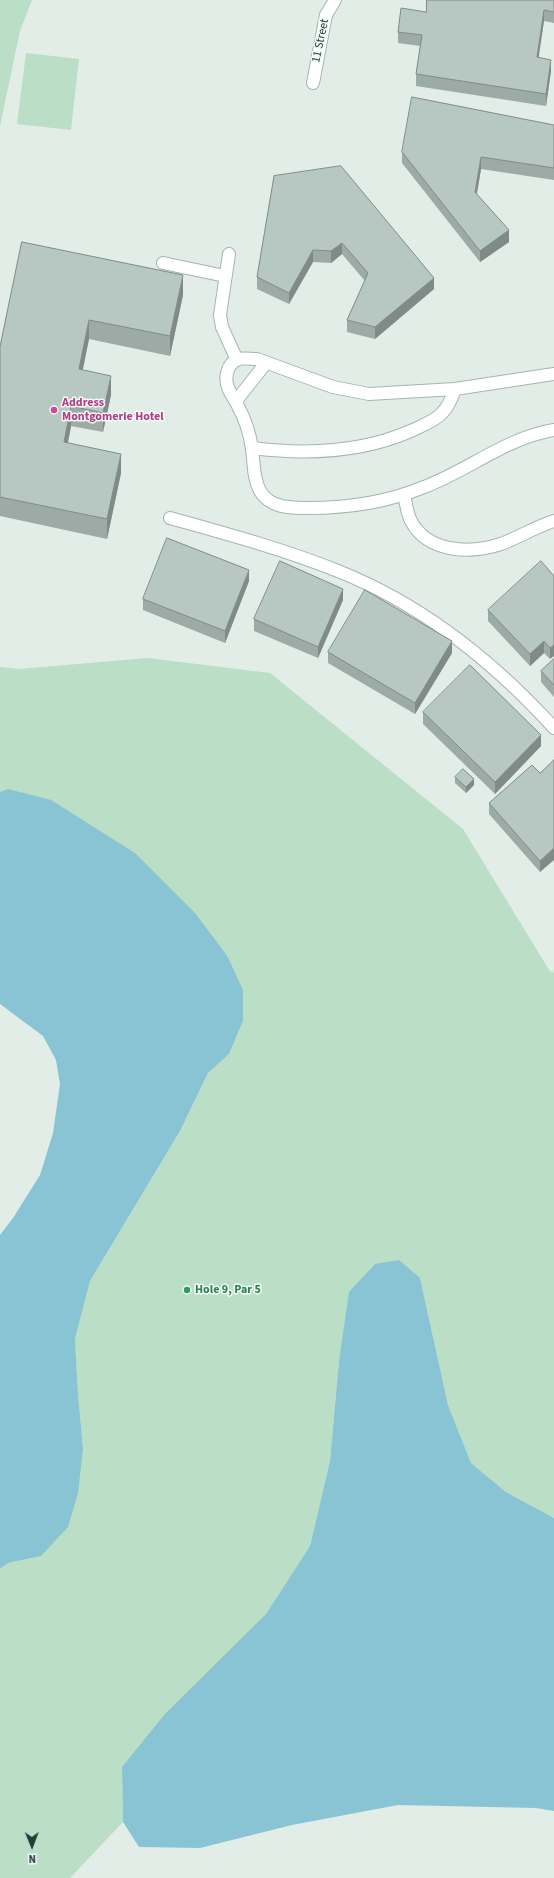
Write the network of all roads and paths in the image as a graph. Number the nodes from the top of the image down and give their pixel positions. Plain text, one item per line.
1 (335, 0) edge
2 (313, 83) dead end
3 (229, 254) dead end
4 (163, 263) dead end
5 (225, 276) junction
6 (237, 360) junction
7 (266, 363) junction
8 (554, 374) edge
9 (455, 389) junction
10 (236, 401) junction
11 (554, 430) edge
12 (252, 448) junction
13 (404, 494) junction
14 (170, 518) dead end
15 (554, 521) edge
16 (554, 728) edge

1 - 2 street, 11 Street
3 - 5 street
4 - 5 street
5 - 6 street
6 - 7 street
6 - 10 street
7 - 9 street
7 - 10 street
8 - 9 street
9 - 12 street
10 - 12 street
11 - 13 street
12 - 13 street
13 - 15 street
14 - 16 street

